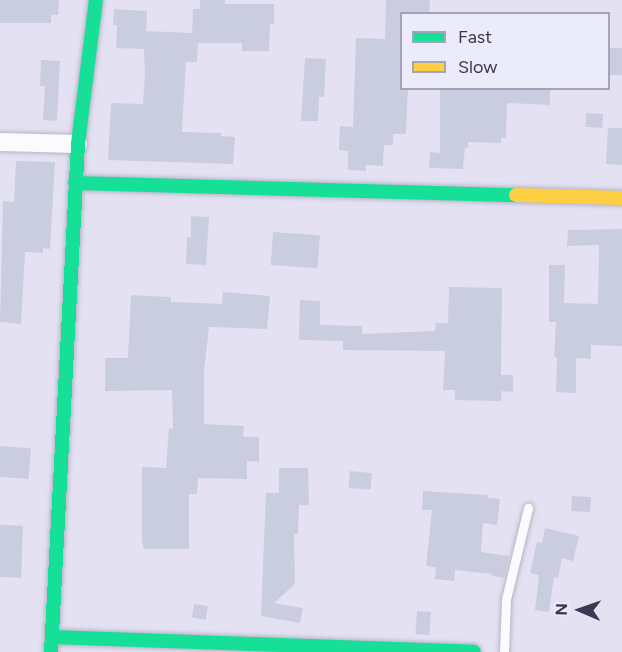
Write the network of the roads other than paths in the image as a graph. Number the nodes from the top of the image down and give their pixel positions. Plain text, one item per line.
1 (96, 0) edge
2 (0, 142) edge
3 (78, 144) junction
4 (75, 183) junction
5 (622, 198) edge
6 (528, 508) dead end
7 (52, 637) junction
8 (51, 652) edge
9 (474, 652) edge
10 (504, 652) edge

1 - 3 street
2 - 3 street
3 - 4 street
4 - 5 street
4 - 7 street
6 - 10 lane
7 - 8 street
7 - 9 street

